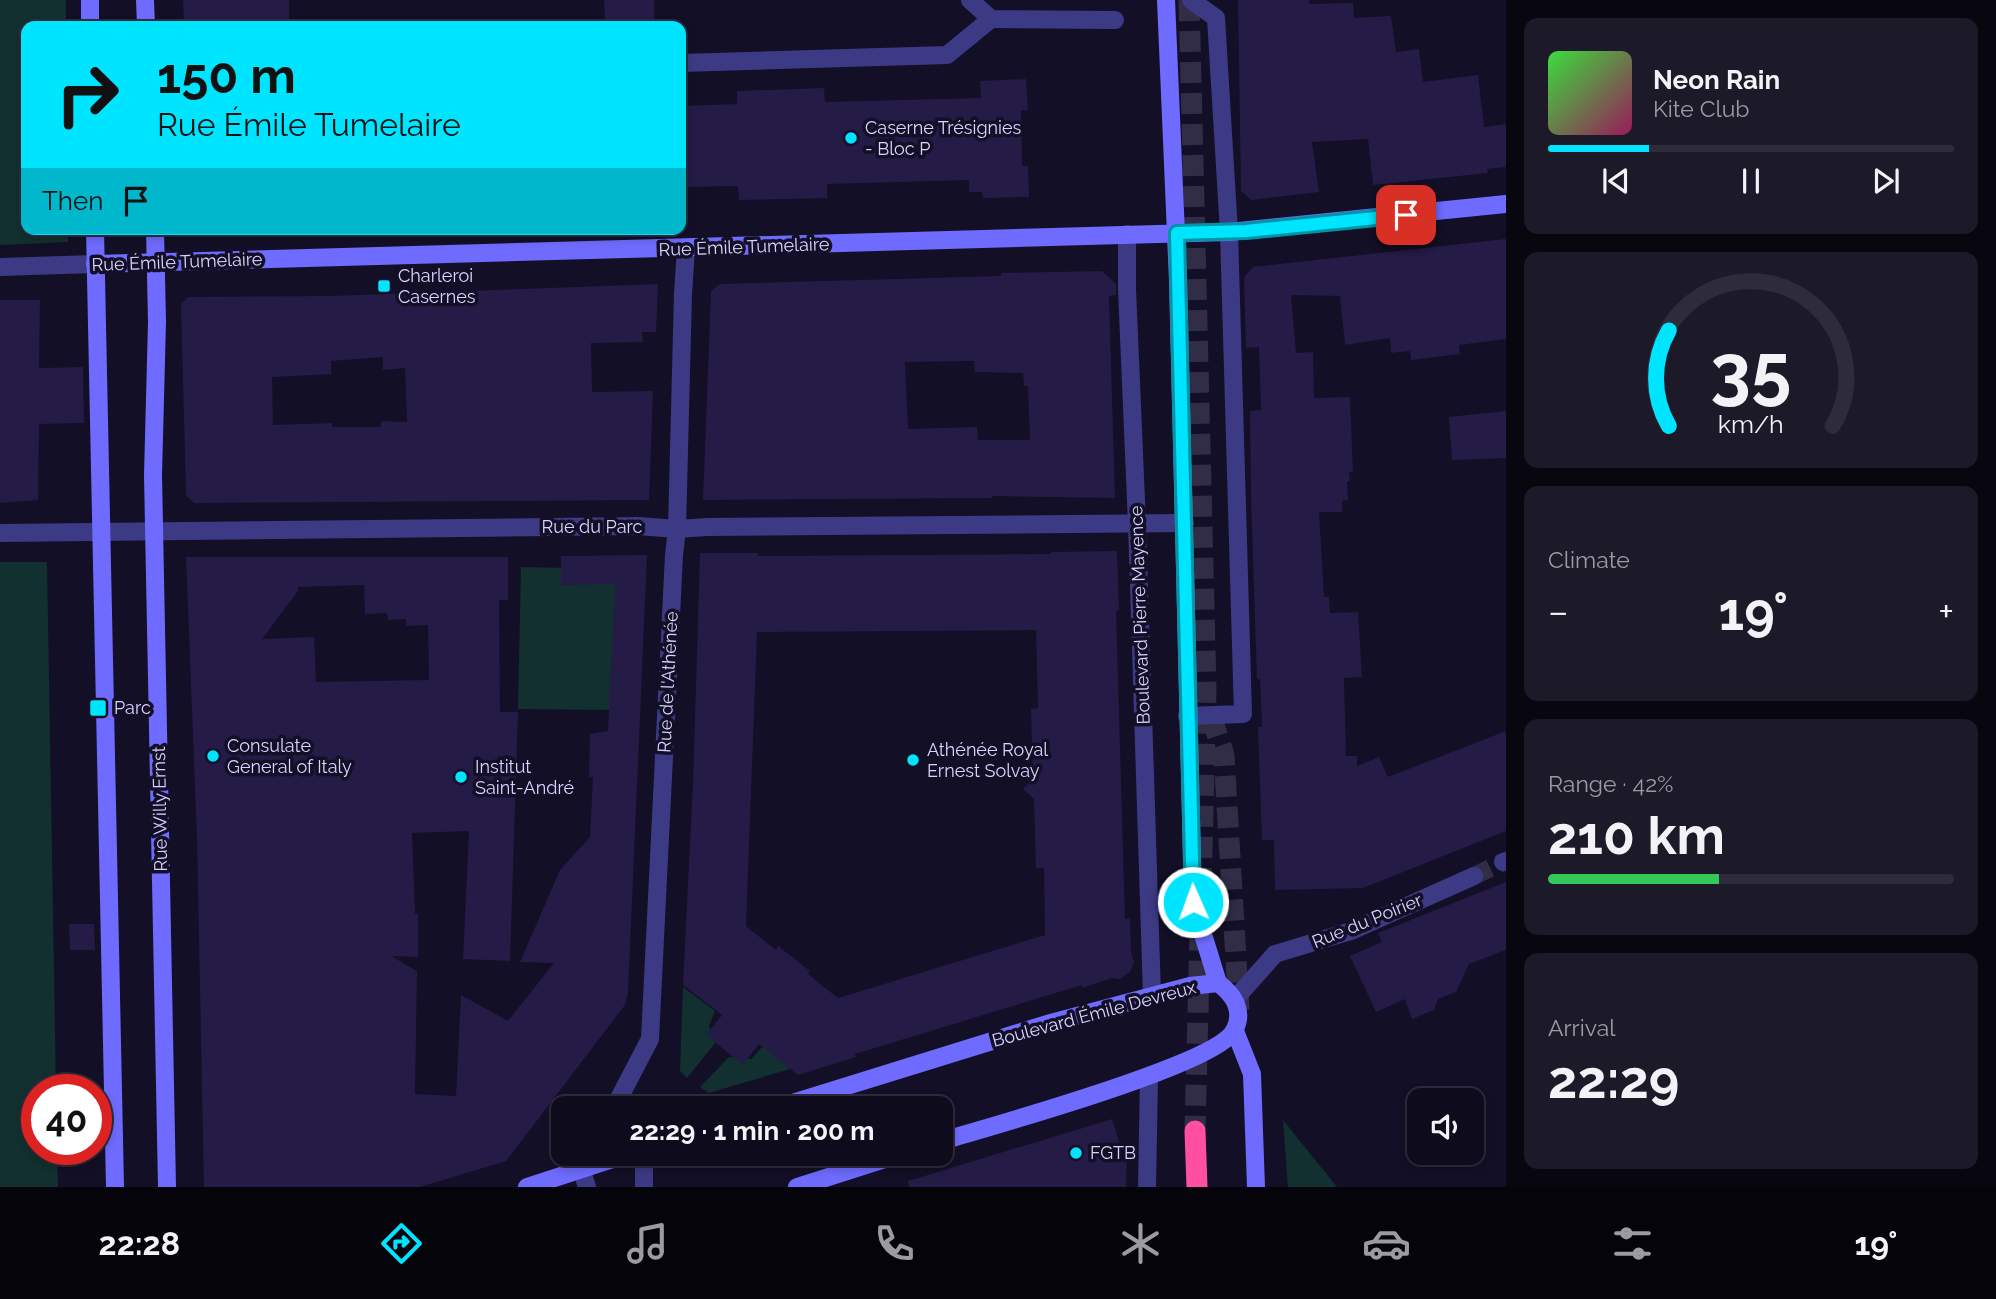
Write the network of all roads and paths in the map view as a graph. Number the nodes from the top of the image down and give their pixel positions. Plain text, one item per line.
1 (90, 0) edge
2 (145, 0) edge
3 (970, 0) edge
4 (1166, 0) edge
5 (1191, 0) edge
6 (991, 19) junction
7 (1115, 20) dead end
8 (90, 21) edge
9 (146, 21) edge
10 (686, 63) edge
11 (1506, 204) edge
12 (1229, 232) junction
13 (1177, 233) junction
14 (1128, 234) junction
15 (95, 235) edge
16 (155, 235) edge
17 (686, 249) junction
18 (156, 263) junction
19 (95, 264) junction
20 (0, 267) edge
21 (1185, 523) junction
22 (1137, 524) junction
23 (677, 529) junction
24 (154, 531) junction
25 (103, 532) junction
26 (0, 533) edge
27 (1187, 716) junction
28 (1474, 876) tunnel mouth
29 (1218, 983) junction
30 (1152, 996) junction
31 (1235, 999) junction
32 (1235, 1031) junction
33 (1149, 1077) junction
34 (620, 1096) edge
35 (815, 1096) edge
36 (1195, 1131) tunnel mouth
37 (953, 1139) edge
38 (608, 1166) edge
39 (644, 1166) edge
40 (863, 1166) edge
41 (585, 1179) edge
42 (115, 1187) edge
43 (167, 1187) edge
44 (527, 1187) edge
45 (644, 1187) edge
46 (797, 1187) edge
47 (1147, 1187) edge
48 (1197, 1187) edge
49 (1256, 1187) edge

1 - 8 street
2 - 9 street
3 - 6 street
4 - 13 street
5 - 12 street
6 - 7 street
6 - 10 street
11 - 12 street, Rue Émile Tumelaire
12 - 13 street, Rue Émile Tumelaire
12 - 27 street
13 - 14 street, Rue Émile Tumelaire
13 - 21 street
14 - 17 street, Rue Émile Tumelaire
14 - 22 street, Boulevard Pierre Mayence
15 - 19 street
16 - 18 street, Rue Willy Ernst
17 - 18 street, Rue Émile Tumelaire
17 - 23 street, Rue de l'Athénée
18 - 19 street, Rue Émile Tumelaire
18 - 24 street, Rue Willy Ernst
19 - 20 street, Rue Émile Tumelaire
19 - 25 street
21 - 22 street, Rue du Parc
21 - 27 street
22 - 23 street, Rue du Parc
22 - 30 street, Boulevard Pierre Mayence
23 - 24 street, Rue du Parc
23 - 34 street, Rue de l'Athénée
24 - 25 street, Rue du Parc
24 - 43 street, Rue Willy Ernst
25 - 26 street, Rue du Parc
25 - 42 street
27 - 29 street
28 - 31 street, Rue du Poirier
29 - 30 street, Boulevard Émile Devreux
29 - 31 street, Boulevard Émile Devreux
30 - 35 street, Boulevard Émile Devreux
31 - 32 street
32 - 33 street
32 - 49 street
33 - 37 street
33 - 47 street
36 - 48 highway
38 - 41 street
39 - 45 street
40 - 46 street
41 - 44 street

